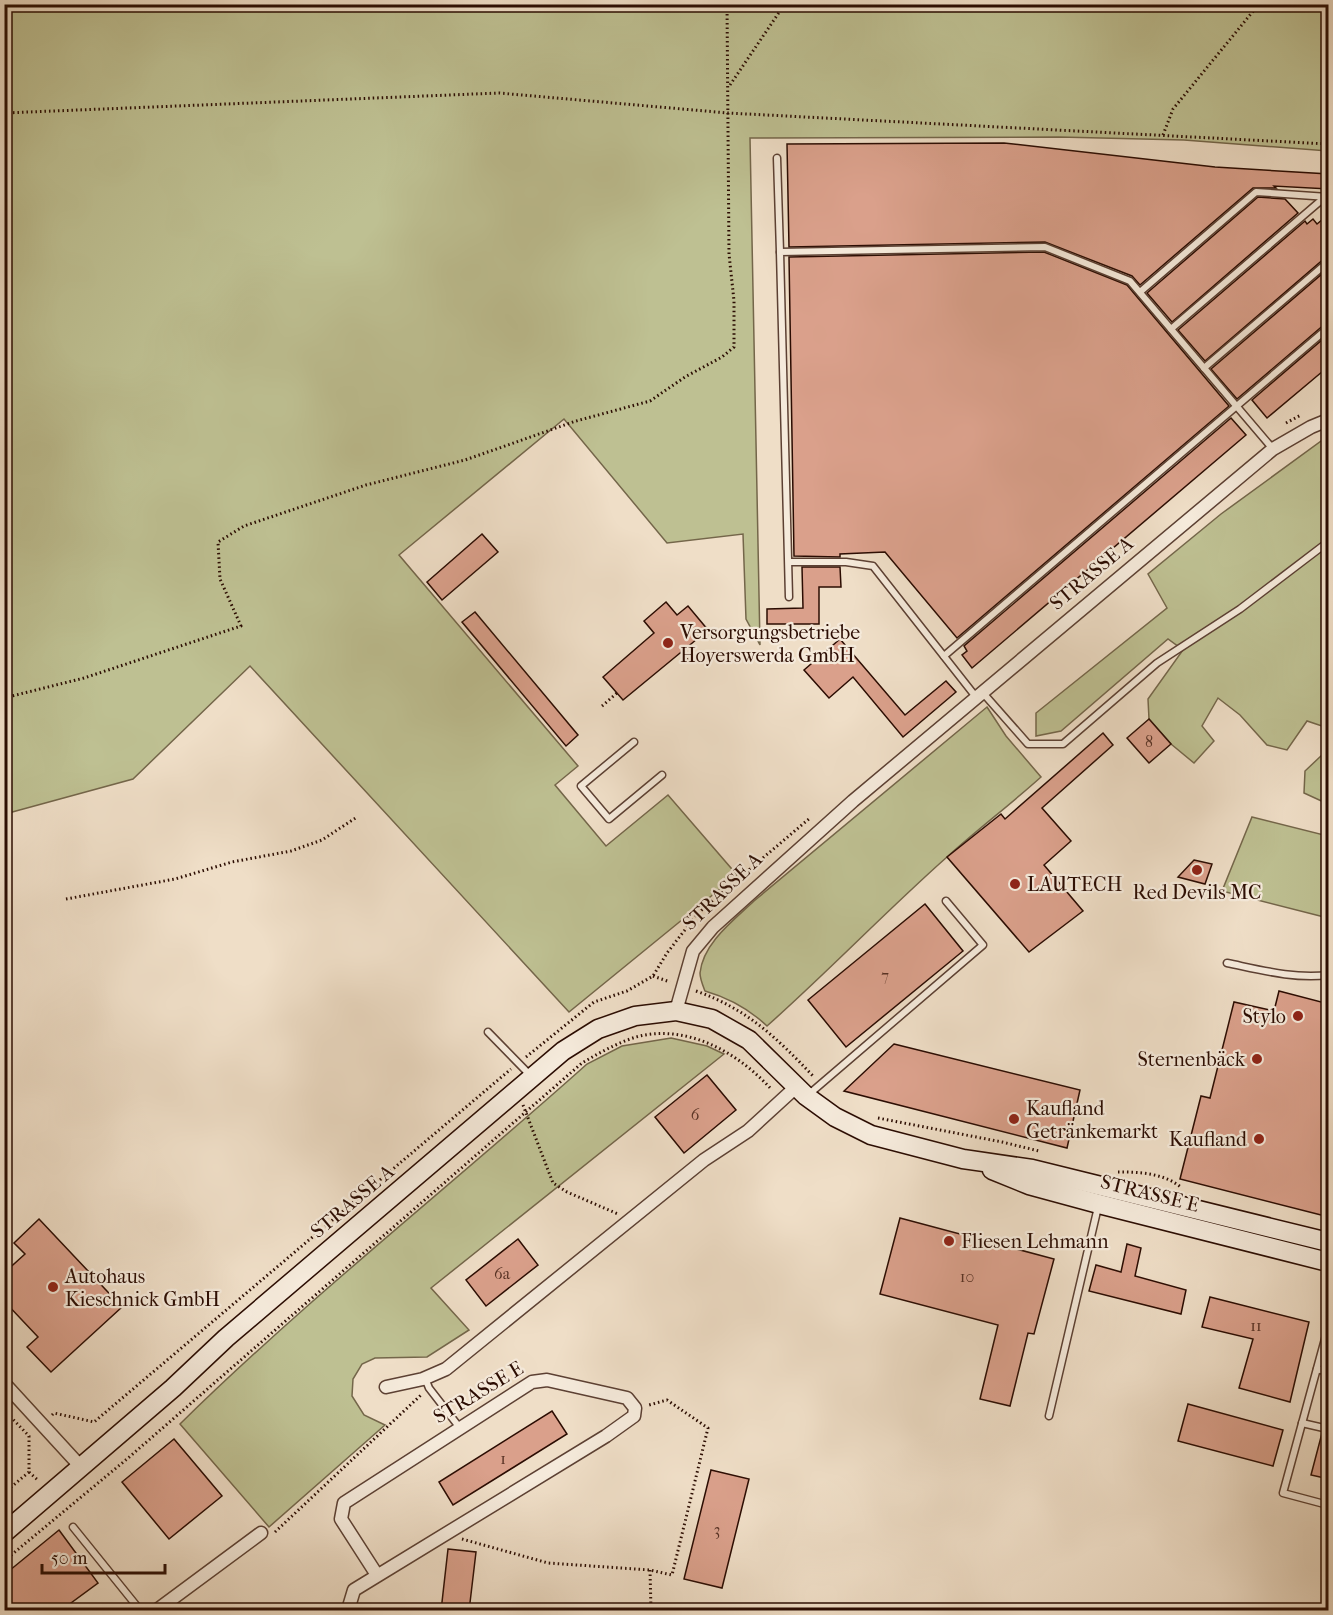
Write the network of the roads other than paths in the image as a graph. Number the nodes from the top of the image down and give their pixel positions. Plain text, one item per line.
1 (777, 158) dead end
2 (1327, 197) edge
3 (780, 252) junction
4 (1329, 262) edge
5 (1140, 292) junction
6 (1329, 328) edge
7 (1171, 329) junction
8 (1204, 368) junction
9 (1236, 406) junction
10 (1329, 420) edge
11 (1273, 449) junction
12 (1329, 542) edge
13 (789, 562) junction
14 (789, 597) dead end
15 (944, 656) junction
16 (980, 695) junction
17 (634, 742) dead end
18 (662, 775) dead end
19 (946, 902) dead end
20 (1227, 963) dead end
21 (1329, 975) edge
22 (676, 1011) junction
23 (488, 1032) dead end
24 (533, 1078) junction
25 (801, 1092) junction
26 (963, 1159) junction
27 (1099, 1204) junction
28 (1329, 1242) edge
29 (1329, 1262) edge
30 (1329, 1328) edge
31 (1317, 1370) junction
32 (1329, 1372) edge
33 (4, 1383) edge
34 (427, 1383) junction
35 (386, 1387) dead end
36 (1049, 1416) dead end
37 (1302, 1423) junction
38 (461, 1428) junction
39 (1329, 1429) edge
40 (81, 1467) junction
41 (1329, 1505) edge
42 (73, 1527) dead end
43 (4, 1533) edge
44 (261, 1533) road end
45 (377, 1575) junction
46 (140, 1611) edge
47 (157, 1611) edge
48 (348, 1611) edge

1 - 3 lane
2 - 5 lane
2 - 7 lane
3 - 5 lane
3 - 13 lane
4 - 8 lane
5 - 7 lane
6 - 9 lane
7 - 8 lane
8 - 9 lane
9 - 11 lane
9 - 15 lane
10 - 11 street, STRASSE A
11 - 16 street, STRASSE A
12 - 16 lane
13 - 14 lane
13 - 15 lane
15 - 16 lane
16 - 22 street, STRASSE A
17 - 18 lane
19 - 25 lane
20 - 21 lane
22 - 24 street, STRASSE A
22 - 25 street, STRASSE E
23 - 24 lane
24 - 40 street, STRASSE A
25 - 26 street, STRASSE E
25 - 34 street, STRASSE E
26 - 27 street, STRASSE E
26 - 28 street, STRASSE E
27 - 29 street, STRASSE E
27 - 36 lane
30 - 31 lane
31 - 32 lane
31 - 37 lane
33 - 40 street
34 - 35 street, STRASSE E
34 - 38 lane
37 - 39 lane
37 - 41 lane
38 - 45 street, STRASSE E
38 - 45 street, STRASSE E
40 - 43 street, STRASSE A
42 - 46 lane
44 - 47 street
45 - 48 street

